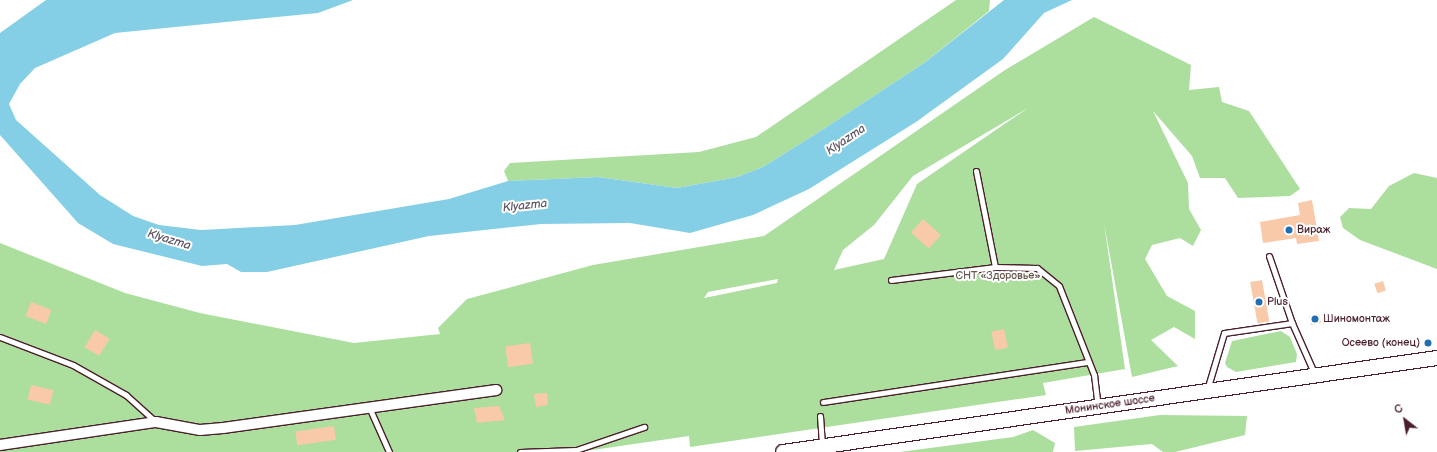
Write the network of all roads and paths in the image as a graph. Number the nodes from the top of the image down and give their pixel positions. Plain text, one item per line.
1 (976, 171) dead end
2 (1269, 256) dead end
3 (995, 267) junction
4 (891, 280) dead end
5 (1292, 323) junction
6 (0, 337) edge
7 (1437, 358) edge
8 (1088, 362) junction
9 (1316, 376) junction
10 (496, 390) dead end
11 (1206, 391) junction
12 (823, 402) dead end
13 (369, 407) junction
14 (1098, 407) junction
15 (820, 416) dead end
16 (156, 422) junction
17 (644, 426) dead end
18 (0, 445) edge
19 (822, 446) junction
20 (389, 452) edge
21 (520, 452) edge
22 (783, 452) edge

1 - 3 lane
2 - 5 lane
3 - 4 lane
3 - 8 lane
5 - 9 lane
5 - 11 lane
6 - 16 lane
7 - 9 main road, Монинское шоссе
8 - 12 lane
8 - 14 lane
9 - 11 main road, Монинское шоссе
10 - 13 street
11 - 14 main road, Монинское шоссе
13 - 16 street
13 - 20 lane
14 - 19 main road, Монинское шоссе
15 - 19 lane
16 - 18 street
17 - 21 lane
19 - 22 main road, Монинское шоссе

